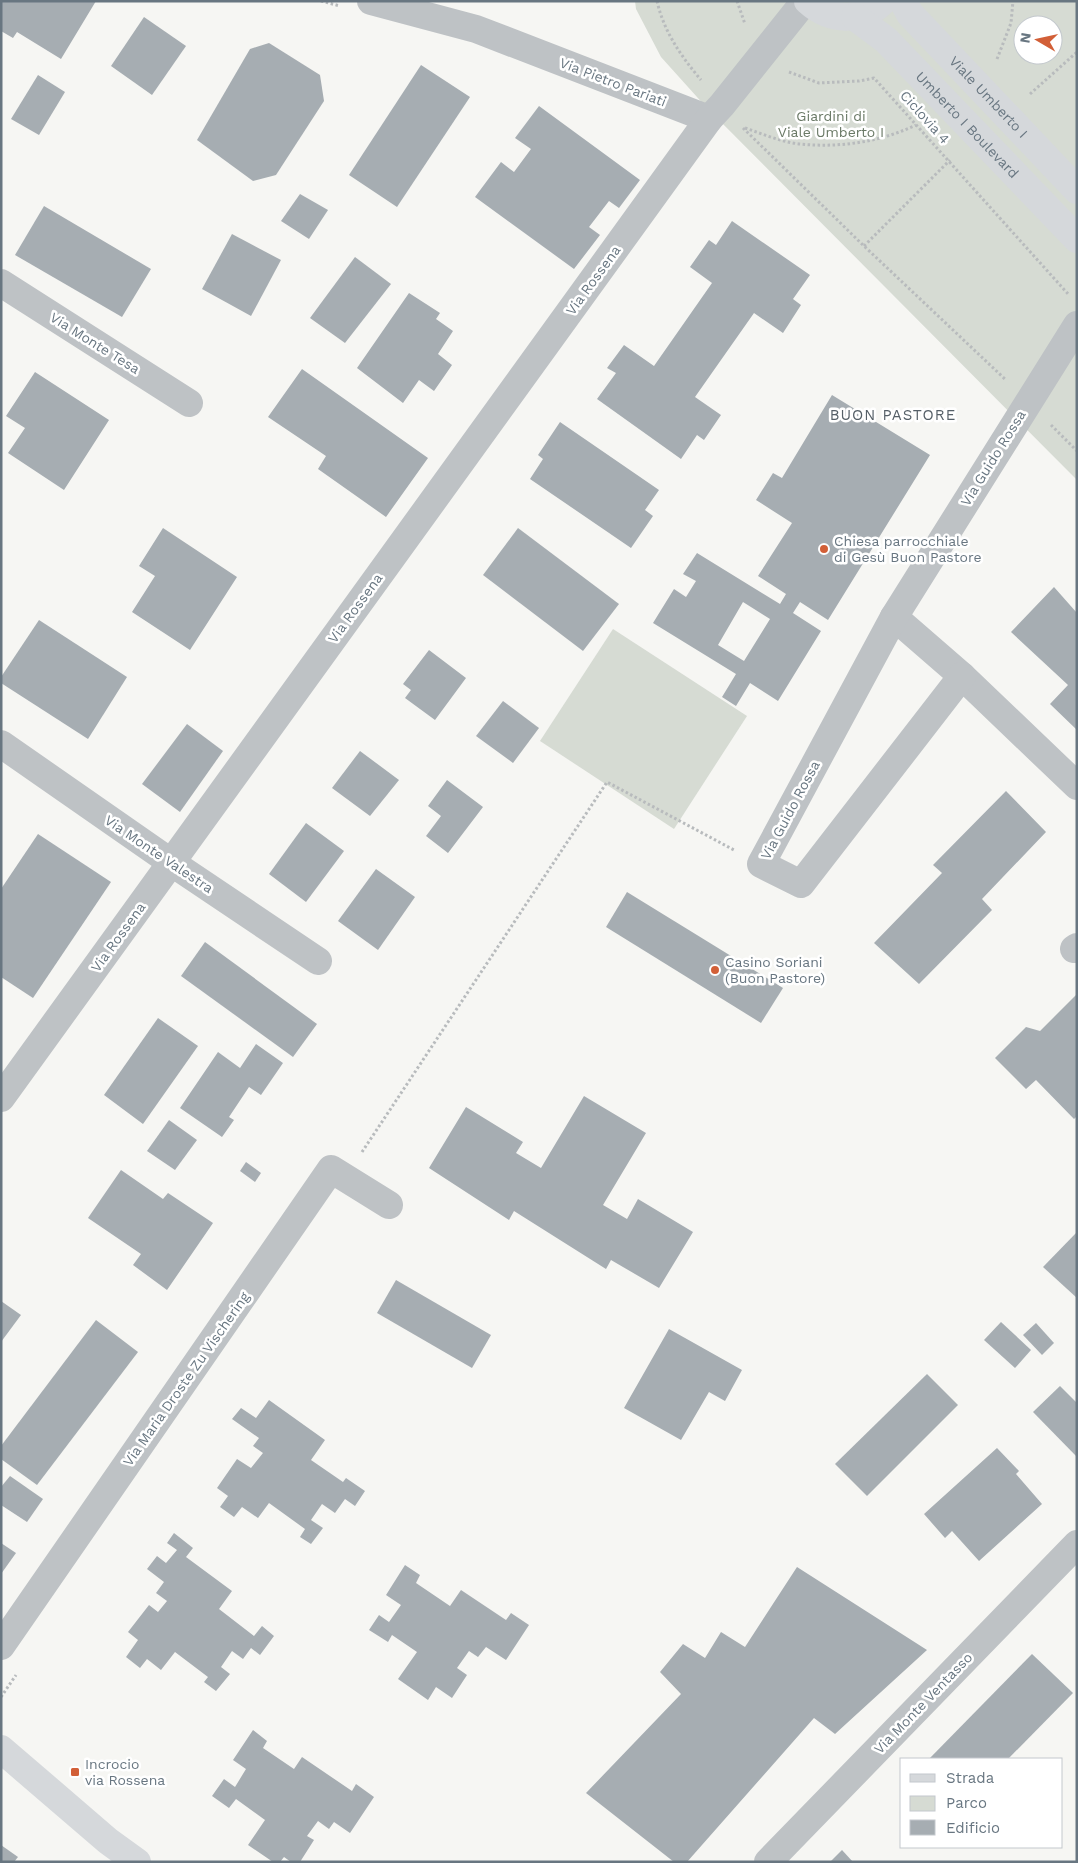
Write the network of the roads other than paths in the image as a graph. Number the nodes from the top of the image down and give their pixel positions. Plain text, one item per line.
1 (371, 1) edge
2 (806, 1) edge
3 (883, 1) edge
4 (903, 1) edge
5 (855, 17) junction
6 (716, 112) junction
7 (1077, 190) edge
8 (1077, 239) edge
9 (1, 283) edge
10 (1077, 325) edge
11 (189, 403) dead end
12 (894, 616) junction
13 (962, 676) junction
14 (1, 744) edge
15 (1077, 786) edge
16 (172, 863) junction
17 (318, 961) dead end
18 (1, 1098) edge
19 (389, 1205) dead end
20 (1077, 1544) edge
21 (1, 1646) edge
22 (1, 1749) edge
23 (137, 1862) edge
24 (768, 1862) edge

1 - 6 street, Via Pietro Pariati
2 - 5 main road
2 - 6 street
3 - 5 main road
4 - 7 main road, Viale Umberto I
5 - 8 main road, Umberto I Boulevard
6 - 16 street, Via Rossena
9 - 11 street, Via Monte Tesa
10 - 12 street, Via Guido Rossa
12 - 13 street
12 - 13 street, Via Guido Rossa
13 - 15 street
14 - 16 street, Via Monte Valestra
16 - 17 street, Via Monte Valestra
16 - 18 street, Via Rossena
19 - 21 street, Via Maria Droste Zu Vischering
20 - 24 street, Via Monte Ventasso
22 - 23 main road

